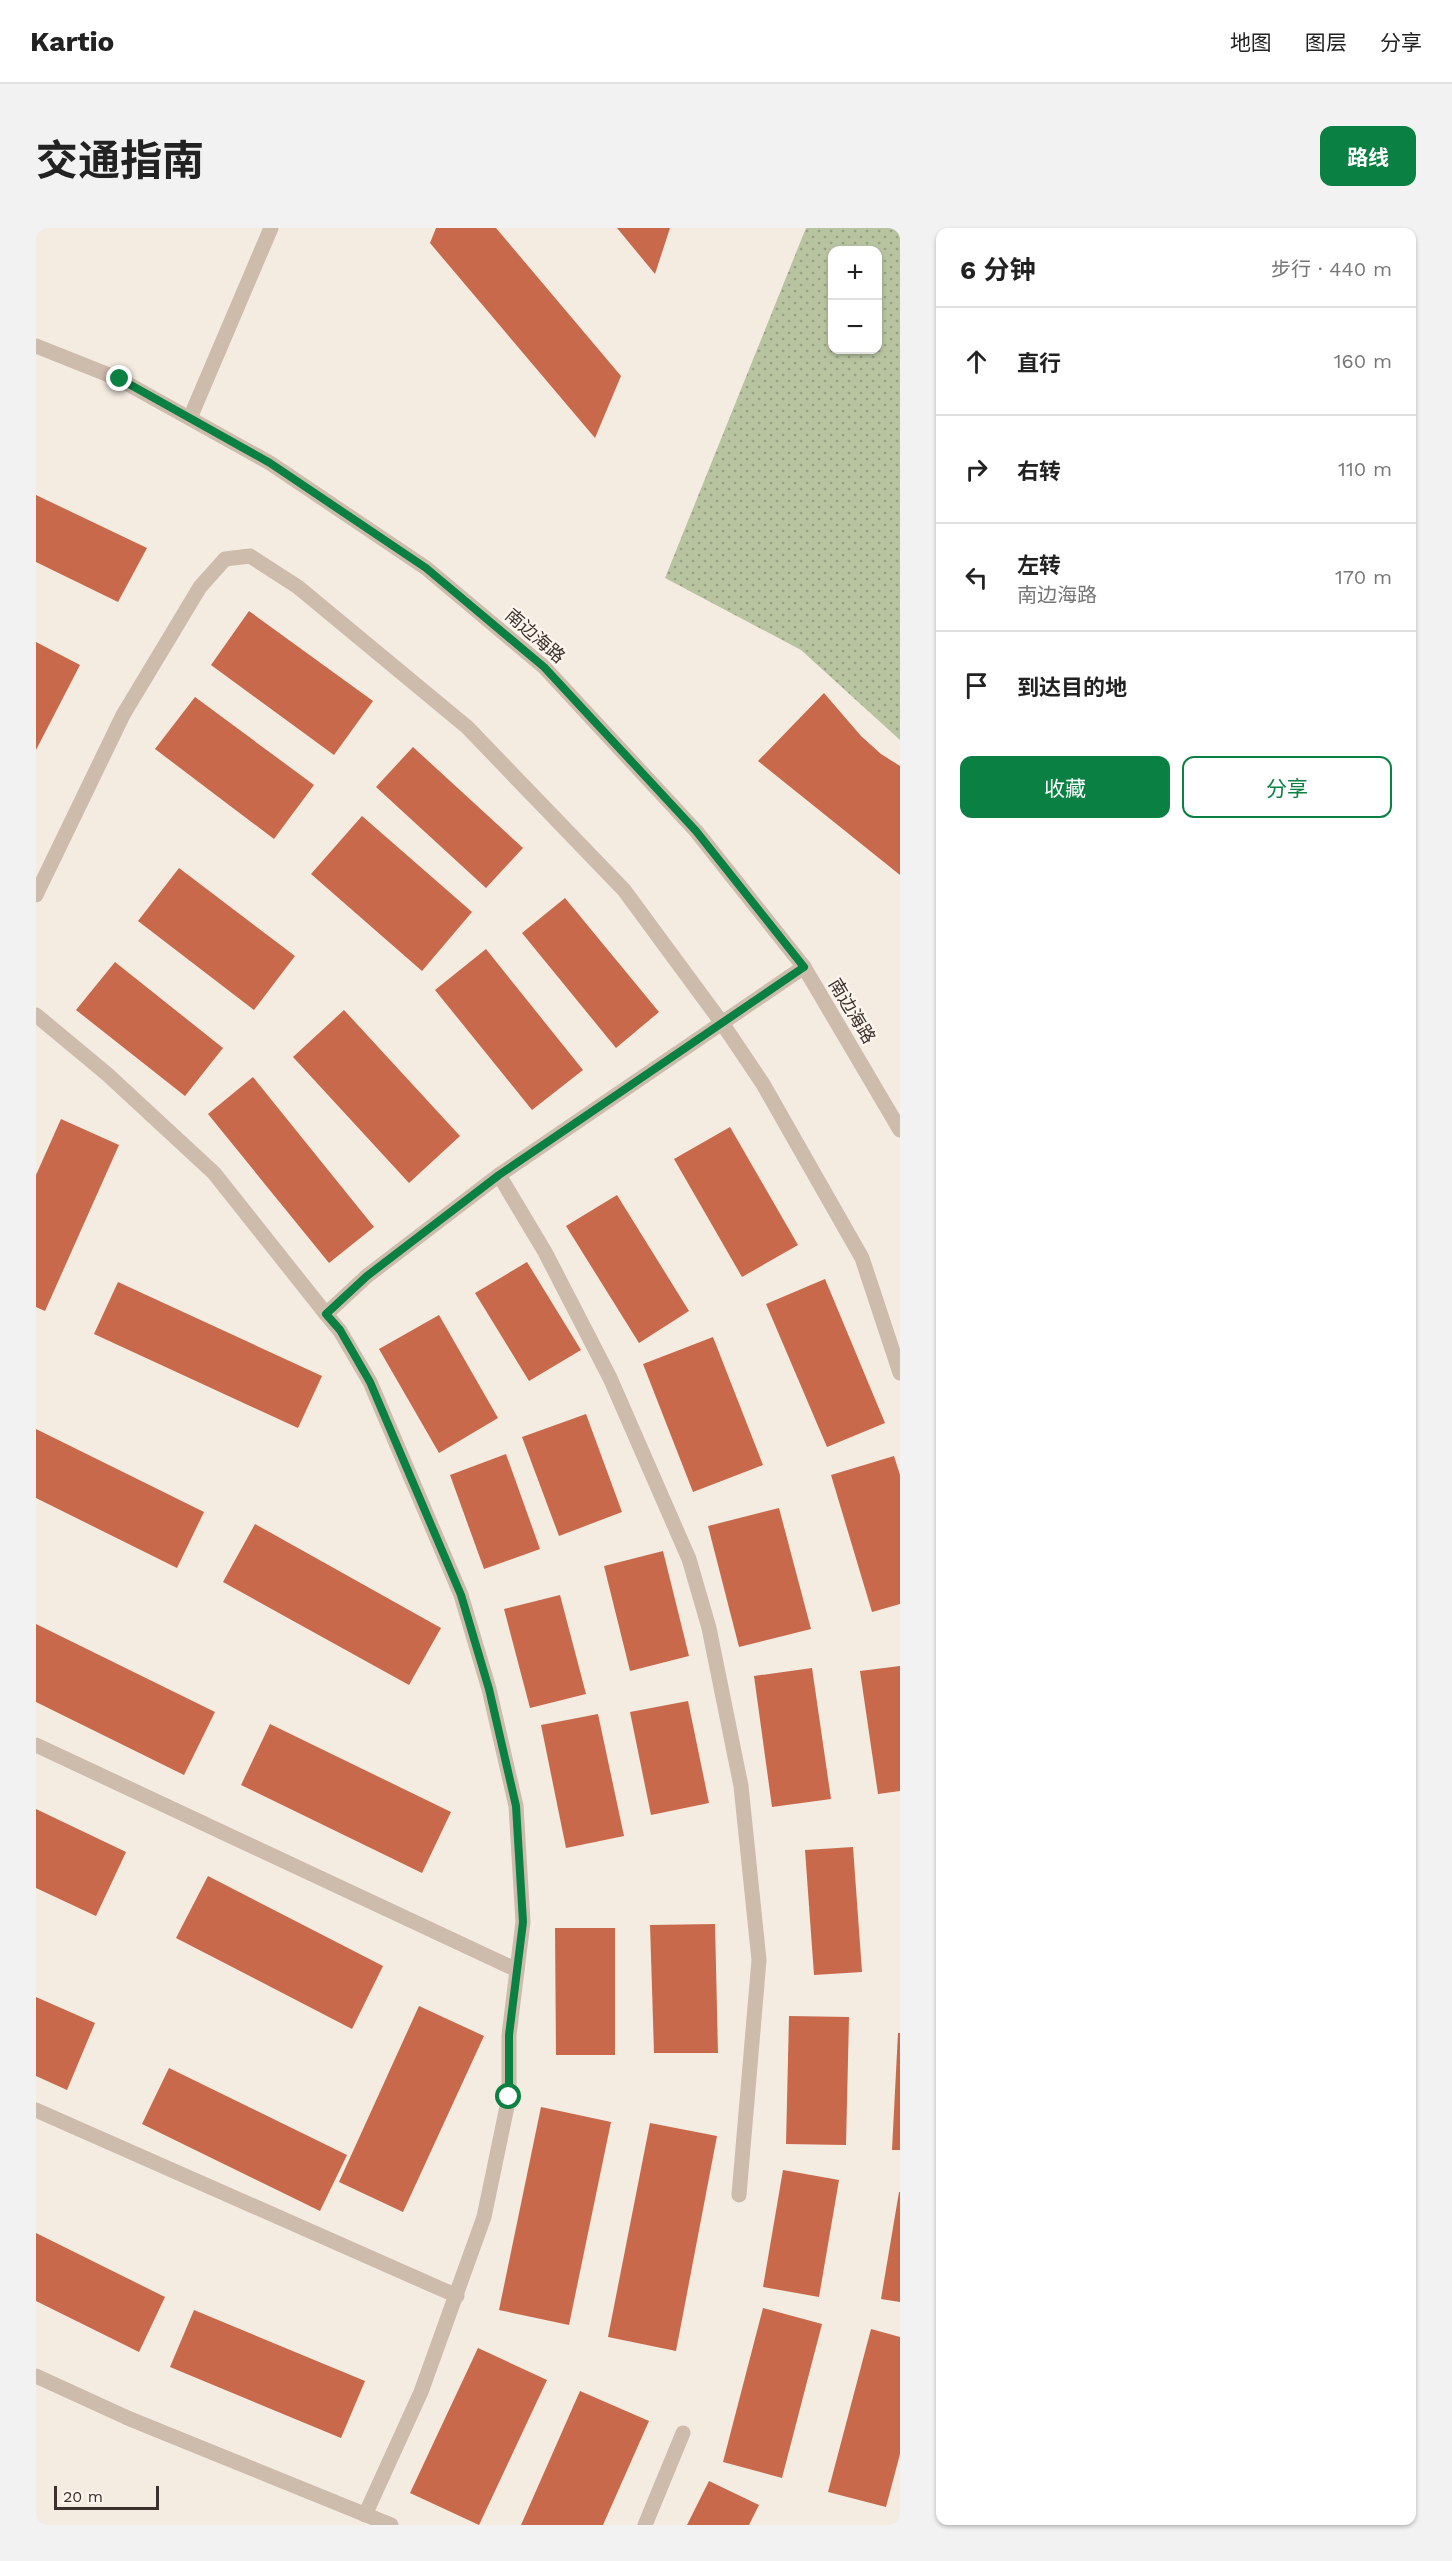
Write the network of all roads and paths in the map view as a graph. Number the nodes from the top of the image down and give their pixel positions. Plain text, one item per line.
1 (270, 228) edge
2 (36, 346) edge
3 (190, 418) junction
4 (36, 895) edge
5 (804, 967) junction
6 (36, 1014) edge
7 (722, 1023) junction
8 (900, 1130) edge
9 (499, 1175) junction
10 (326, 1314) junction
11 (900, 1373) edge
12 (36, 1745) edge
13 (517, 1970) junction
14 (36, 2110) edge
15 (739, 2195) dead end
16 (457, 2296) junction
17 (36, 2376) edge
18 (684, 2433) dead end
19 (365, 2515) junction
20 (390, 2525) edge
21 (645, 2525) edge

1 - 3 street
2 - 3 street, 南边海路
3 - 5 street, 南边海路
4 - 7 street
5 - 7 street
5 - 8 street, 南边海路
6 - 10 street
7 - 9 street
7 - 11 street
9 - 10 street
9 - 15 street
10 - 13 street
12 - 13 street
13 - 16 street
14 - 16 street
16 - 19 street
17 - 19 street
18 - 21 street
19 - 20 street

